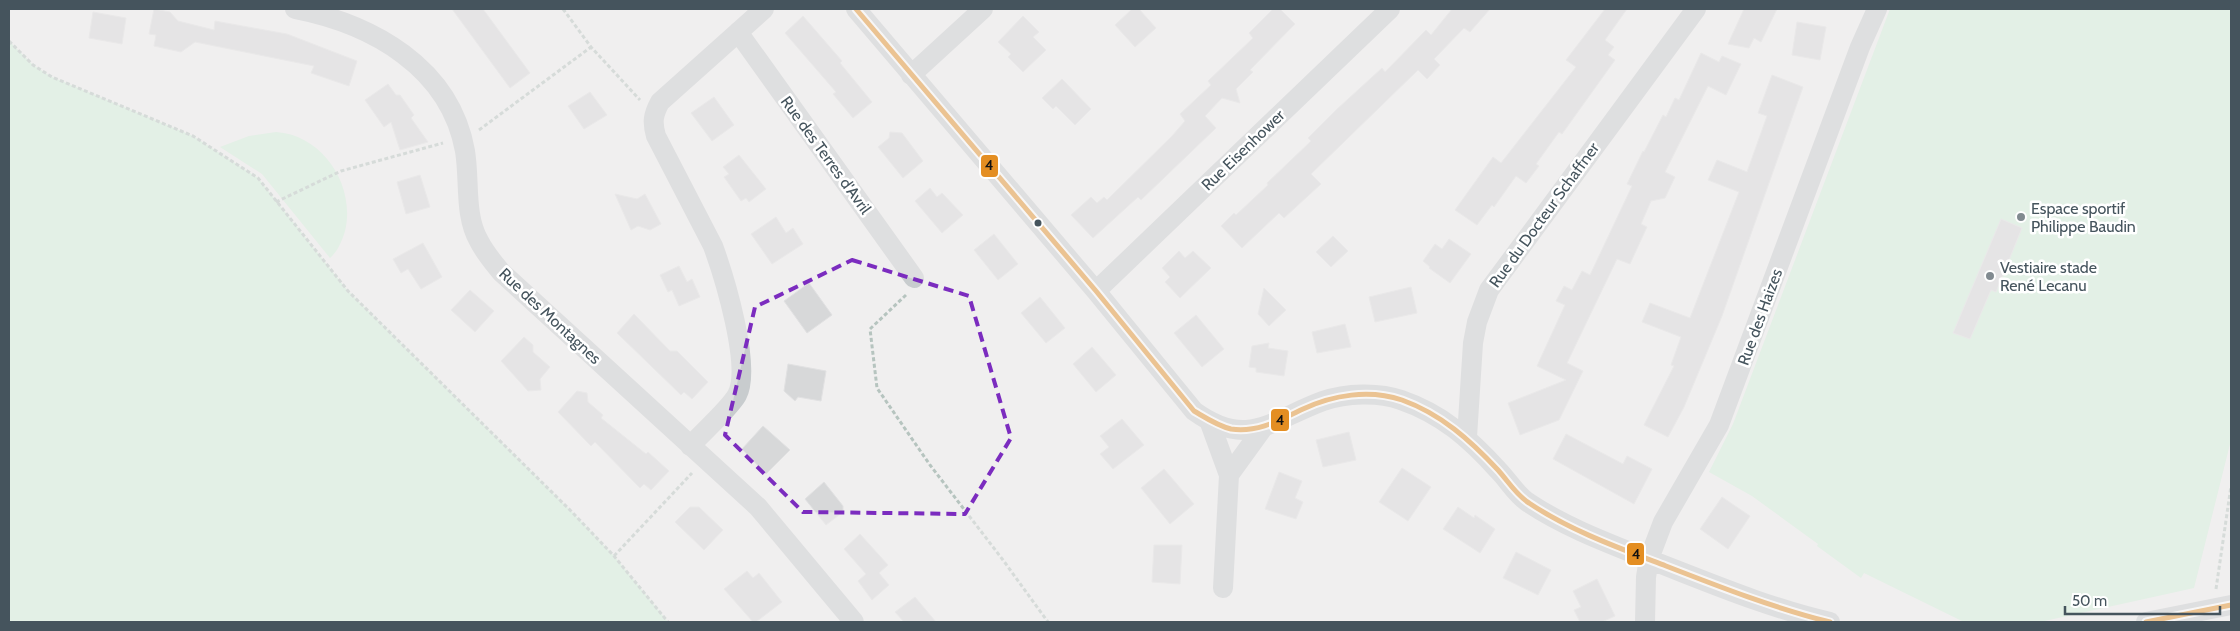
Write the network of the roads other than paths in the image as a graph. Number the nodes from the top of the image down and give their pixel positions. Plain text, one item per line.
1 (299, 9) edge
2 (764, 9) edge
3 (856, 9) edge
4 (984, 9) edge
5 (1390, 9) edge
6 (1696, 9) edge
7 (1877, 9) edge
8 (738, 32) junction
9 (911, 75) junction
10 (914, 278) road end
11 (1096, 292) junction
12 (1210, 423) junction
13 (1263, 428) junction
14 (1467, 437) junction
15 (690, 446) junction
16 (1229, 475) junction
17 (1649, 559) junction
18 (1223, 588) dead end
19 (2222, 607) edge
20 (854, 622) edge
21 (1645, 622) edge
22 (1830, 622) edge
23 (2146, 622) edge

1 - 15 street, Rue des Montagnes
2 - 8 street
3 - 9 street
4 - 9 street
5 - 11 street, Rue Eisenhower
6 - 14 street, Rue du Docteur Schaffner
7 - 17 street, Rue des Haizes
8 - 10 street, Rue des Terres d'Avril
8 - 15 street
9 - 11 street
11 - 12 street
12 - 13 street
12 - 16 street
13 - 14 street
13 - 16 street
14 - 17 street
15 - 20 street, Rue des Montagnes
16 - 18 street
17 - 21 street, Rue des Haizes
17 - 22 street
19 - 23 street

